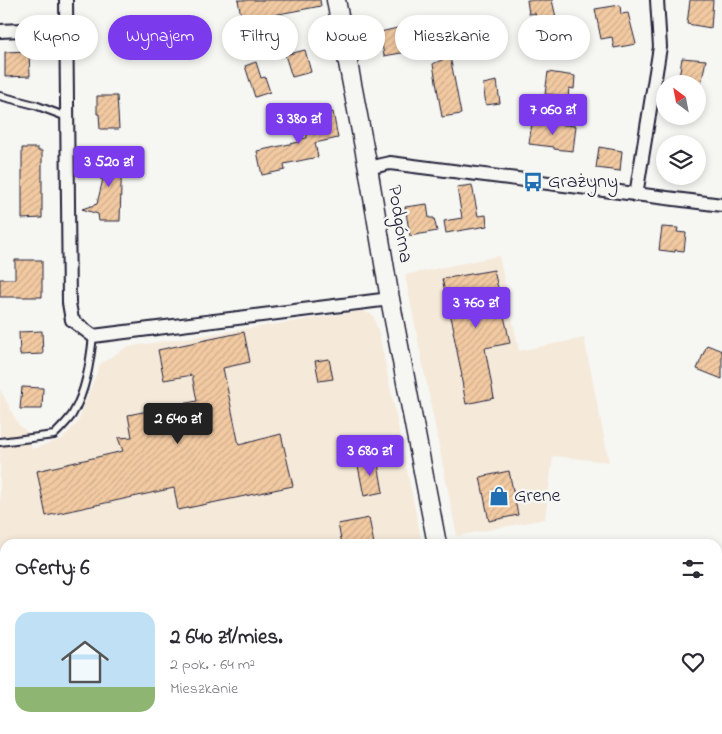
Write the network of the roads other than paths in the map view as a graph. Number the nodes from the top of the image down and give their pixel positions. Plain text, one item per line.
1 (66, 0) edge
2 (336, 0) edge
3 (657, 0) edge
4 (67, 15) edge
5 (15, 31) edge
6 (0, 32) edge
7 (67, 60) edge
8 (0, 96) edge
9 (68, 117) junction
10 (368, 168) junction
11 (636, 195) junction
12 (722, 205) edge
13 (390, 298) junction
14 (93, 336) junction
15 (0, 442) edge
16 (436, 539) edge

1 - 4 street
2 - 10 main road, Podgórna
3 - 11 street
5 - 6 street
7 - 9 street
8 - 9 lane
9 - 14 street
10 - 11 street
10 - 13 main road, Podgórna
11 - 12 street
13 - 14 street
13 - 16 main road, Podgórna
14 - 15 lane

